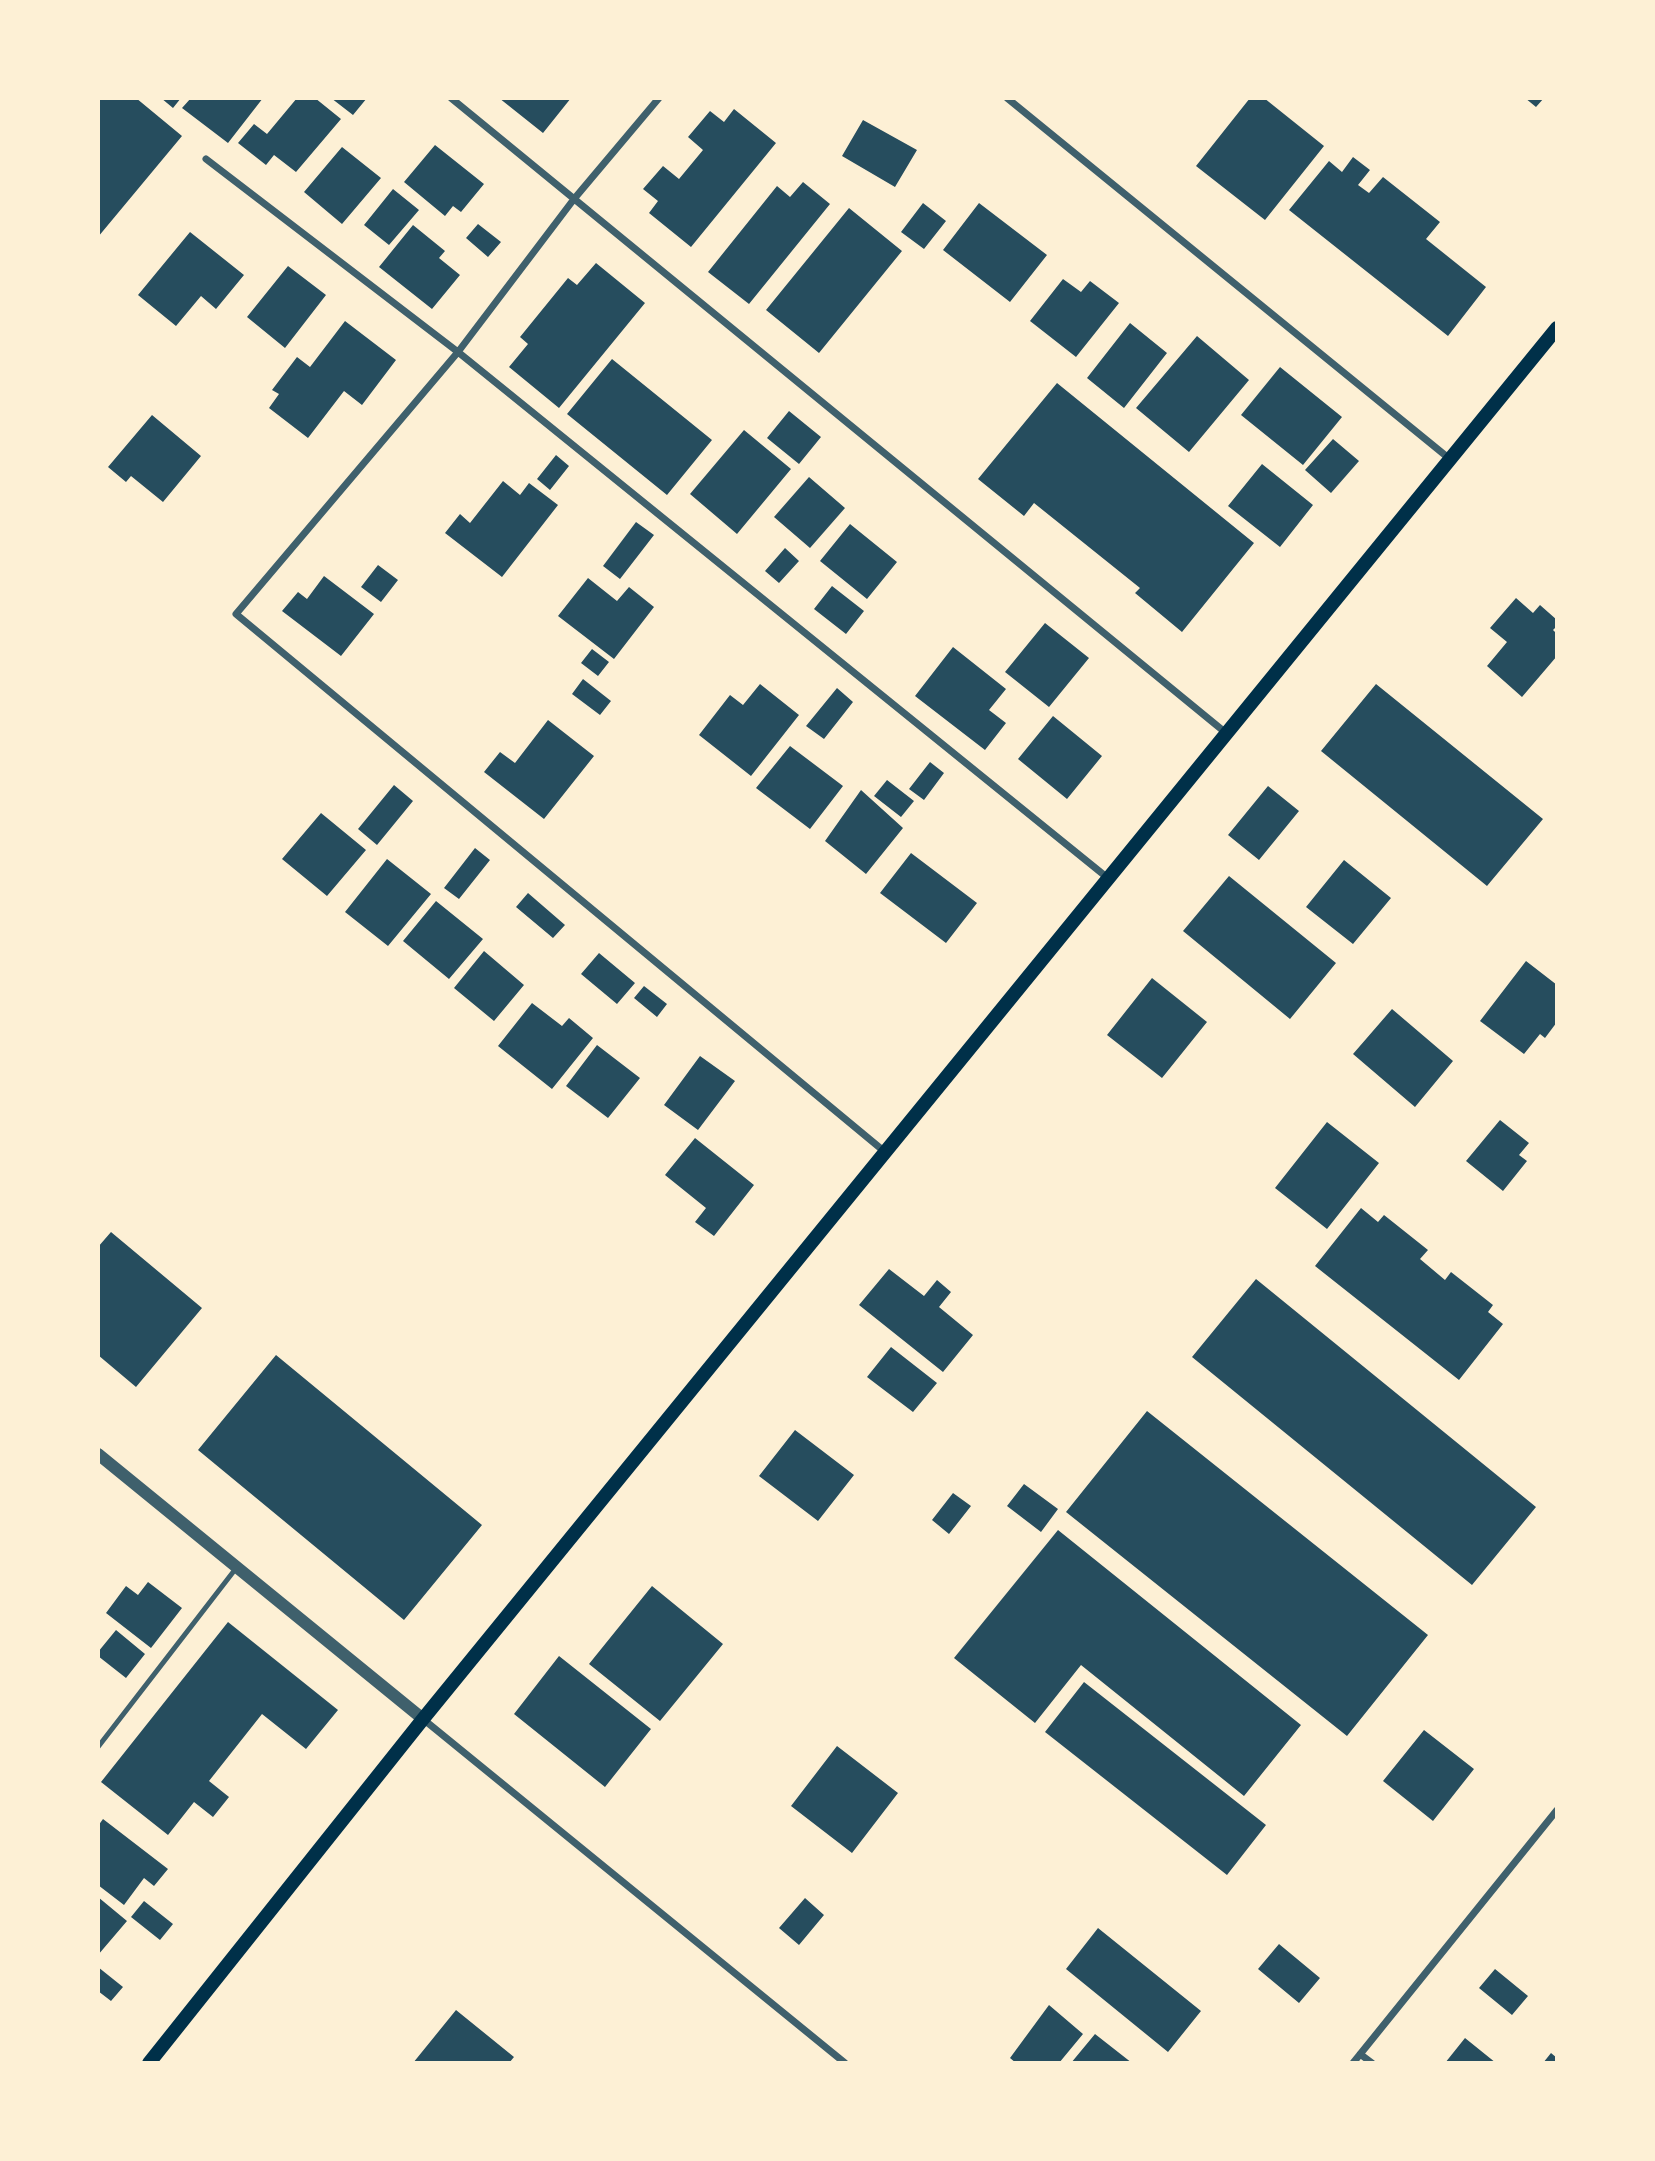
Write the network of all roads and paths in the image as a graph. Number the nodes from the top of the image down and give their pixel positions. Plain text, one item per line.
1 (451, 98) edge
2 (659, 98) edge
3 (1007, 98) edge
4 (206, 159) dead end
5 (574, 199) junction
6 (1557, 328) edge
7 (458, 352) junction
8 (1451, 460) junction
9 (1226, 733) junction
10 (1109, 880) junction
11 (885, 1153) junction
12 (98, 1454) edge
13 (237, 1567) junction
14 (423, 1718) junction
15 (98, 1747) edge
16 (1557, 1810) edge
17 (1360, 2054) junction
18 (149, 2063) edge
19 (845, 2063) edge
20 (1353, 2063) edge
21 (1372, 2063) edge

1 - 5 street
2 - 5 street
3 - 8 street
4 - 7 street
5 - 7 street
5 - 9 street
6 - 8 main road
7 - 10 street
7 - 11 street
8 - 9 main road
9 - 10 main road
10 - 11 main road
11 - 14 main road
12 - 13 street
13 - 14 street
13 - 15 lane
14 - 18 main road
14 - 19 street
16 - 17 street
17 - 20 street
17 - 21 street

